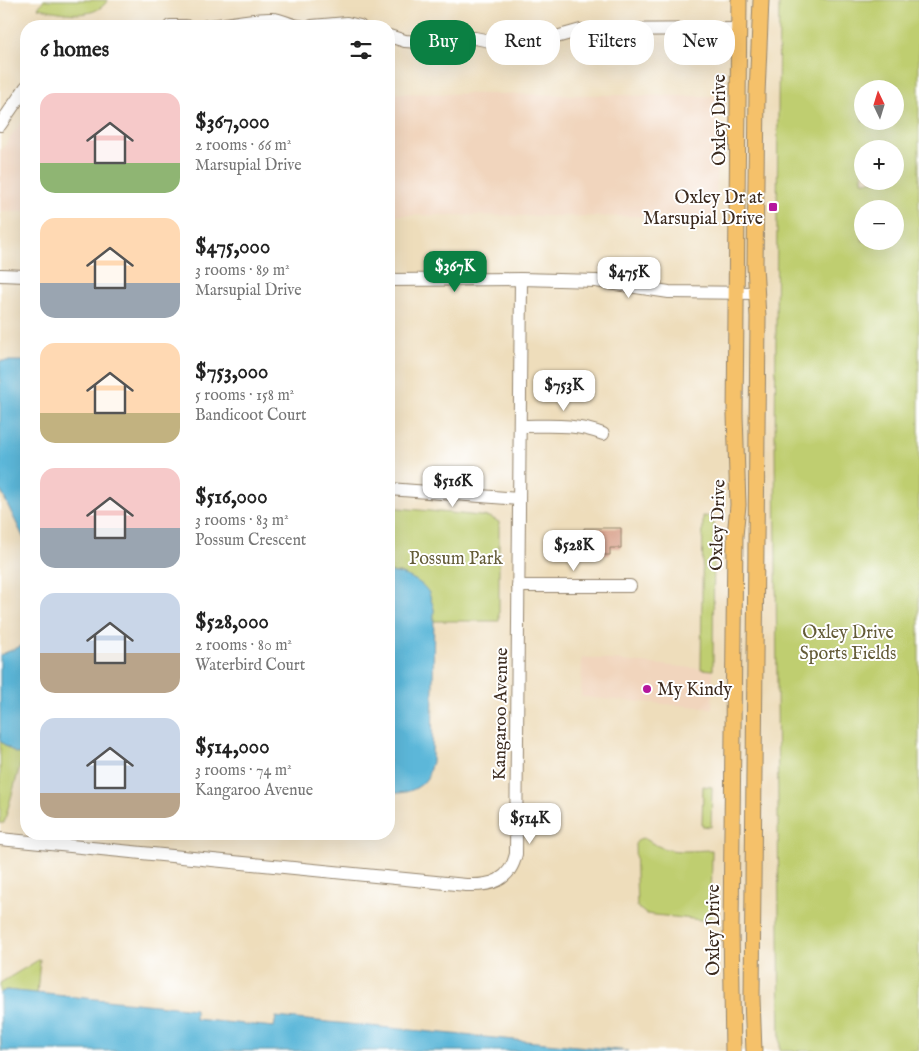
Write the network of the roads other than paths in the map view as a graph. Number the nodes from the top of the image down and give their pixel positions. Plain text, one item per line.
1 (739, 0) edge
2 (760, 0) edge
3 (260, 20) edge
4 (279, 20) edge
5 (739, 29) junction
6 (395, 38) edge
7 (20, 96) edge
8 (0, 125) edge
9 (0, 275) edge
10 (20, 276) edge
11 (521, 279) junction
12 (395, 280) edge
13 (757, 293) junction
14 (736, 294) junction
15 (520, 426) junction
16 (603, 434) dead end
17 (395, 489) edge
18 (519, 499) junction
19 (518, 586) junction
20 (630, 586) dead end
21 (0, 839) edge
22 (733, 1051) edge
23 (754, 1051) edge

1 - 5 main road, Oxley Drive
2 - 13 main road
3 - 4 street
5 - 6 street
5 - 14 main road, Oxley Drive
7 - 8 street
9 - 10 street
11 - 12 street
11 - 14 street
11 - 15 street, Kangaroo Avenue
13 - 14 street
13 - 23 main road
14 - 22 main road, Oxley Drive
15 - 16 street
15 - 18 street, Kangaroo Avenue
17 - 18 street
18 - 19 street, Kangaroo Avenue
19 - 20 street
19 - 21 street, Kangaroo Avenue

